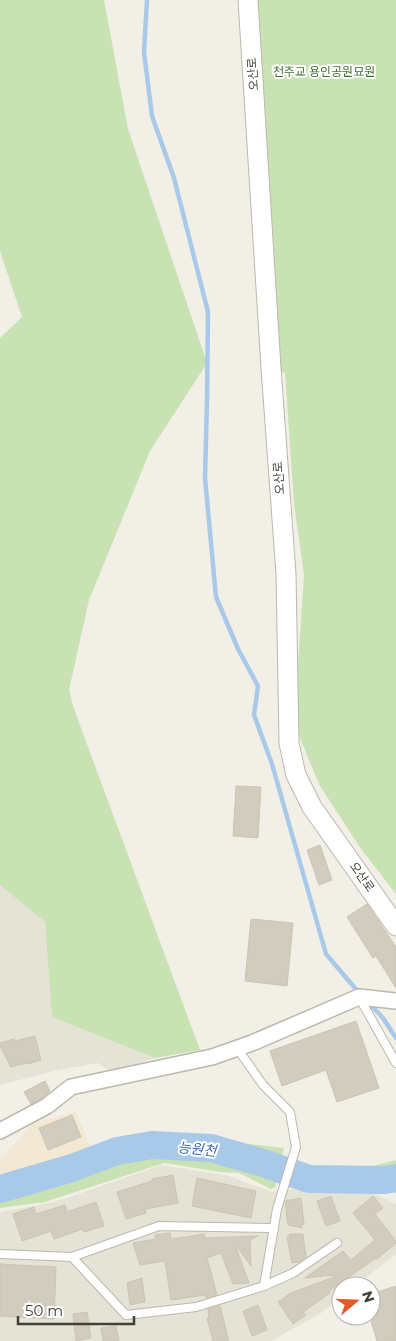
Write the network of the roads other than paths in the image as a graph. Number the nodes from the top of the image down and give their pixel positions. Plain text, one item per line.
1 (248, 0) edge
2 (396, 926) edge
3 (359, 997) junction
4 (396, 1001) edge
5 (238, 1048) junction
6 (396, 1063) edge
7 (0, 1131) edge
8 (274, 1228) junction
9 (337, 1243) dead end
10 (0, 1254) edge
11 (72, 1257) junction
12 (264, 1286) junction

1 - 2 street, 오산로
3 - 4 street
3 - 5 street
3 - 6 lane
5 - 7 street
5 - 8 lane
8 - 11 lane
8 - 12 lane
9 - 12 lane
10 - 11 lane
11 - 12 lane

